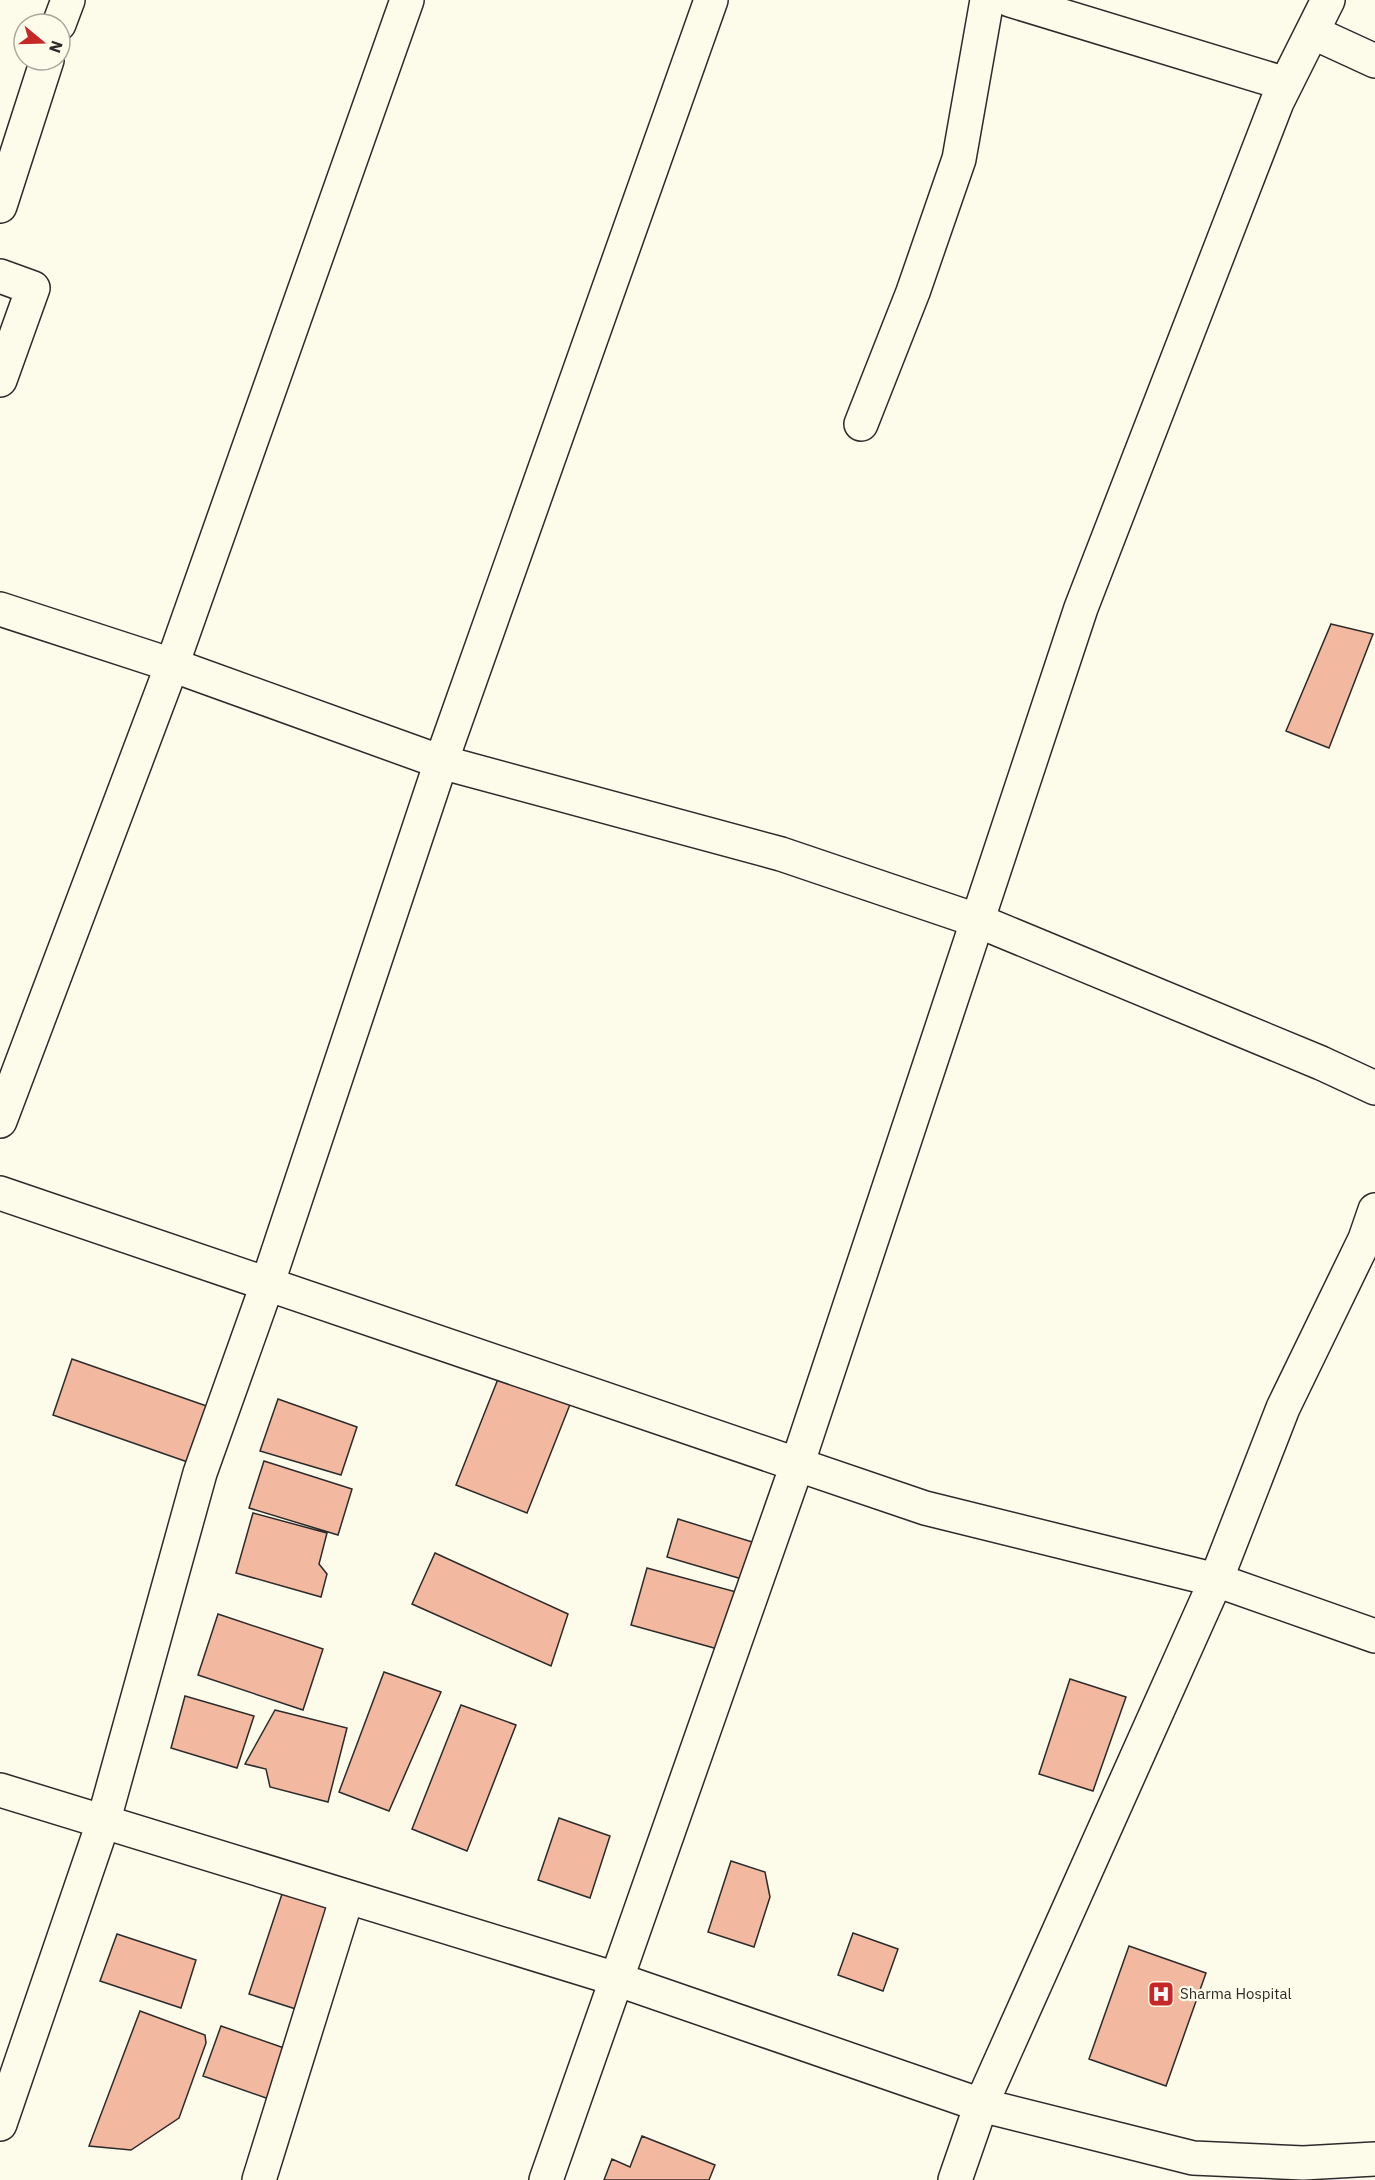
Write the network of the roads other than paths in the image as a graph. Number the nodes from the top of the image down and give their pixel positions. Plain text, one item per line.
1 (407, 0) edge
2 (711, 0) edge
3 (987, 0) edge
4 (1010, 0) edge
5 (1328, 0) edge
6 (1312, 32) junction
7 (1375, 61) edge
8 (43, 72) edge
9 (1286, 84) junction
10 (0, 206) edge
11 (0, 276) edge
12 (0, 380) edge
13 (861, 424) dead end
14 (0, 609) edge
15 (172, 665) junction
16 (441, 762) junction
17 (976, 920) junction
18 (1375, 1088) edge
19 (0, 1121) edge
20 (0, 1193) edge
21 (1375, 1210) edge
22 (267, 1285) junction
23 (797, 1466) junction
24 (1216, 1580) junction
25 (1375, 1636) edge
26 (0, 1790) edge
27 (103, 1823) junction
28 (346, 1897) junction
29 (616, 1979) junction
30 (981, 2105) junction
31 (0, 2124) edge
32 (1375, 2158) edge
33 (259, 2180) edge
34 (546, 2180) edge
35 (955, 2180) edge

1 - 15 main road
2 - 16 main road
3 - 13 main road
4 - 9 main road
5 - 6 main road
6 - 7 main road
6 - 9 main road
8 - 10 main road
9 - 17 main road
11 - 12 main road
14 - 15 main road
15 - 16 main road
15 - 19 main road
16 - 17 main road
16 - 22 main road
17 - 18 main road
17 - 23 main road
20 - 22 main road
21 - 24 main road
22 - 23 main road
22 - 27 main road
23 - 24 main road
23 - 29 main road
24 - 25 main road
24 - 30 main road
26 - 27 main road
27 - 28 main road
27 - 31 main road
28 - 29 main road
28 - 33 main road
29 - 30 main road
29 - 34 main road
30 - 32 main road
30 - 35 main road

